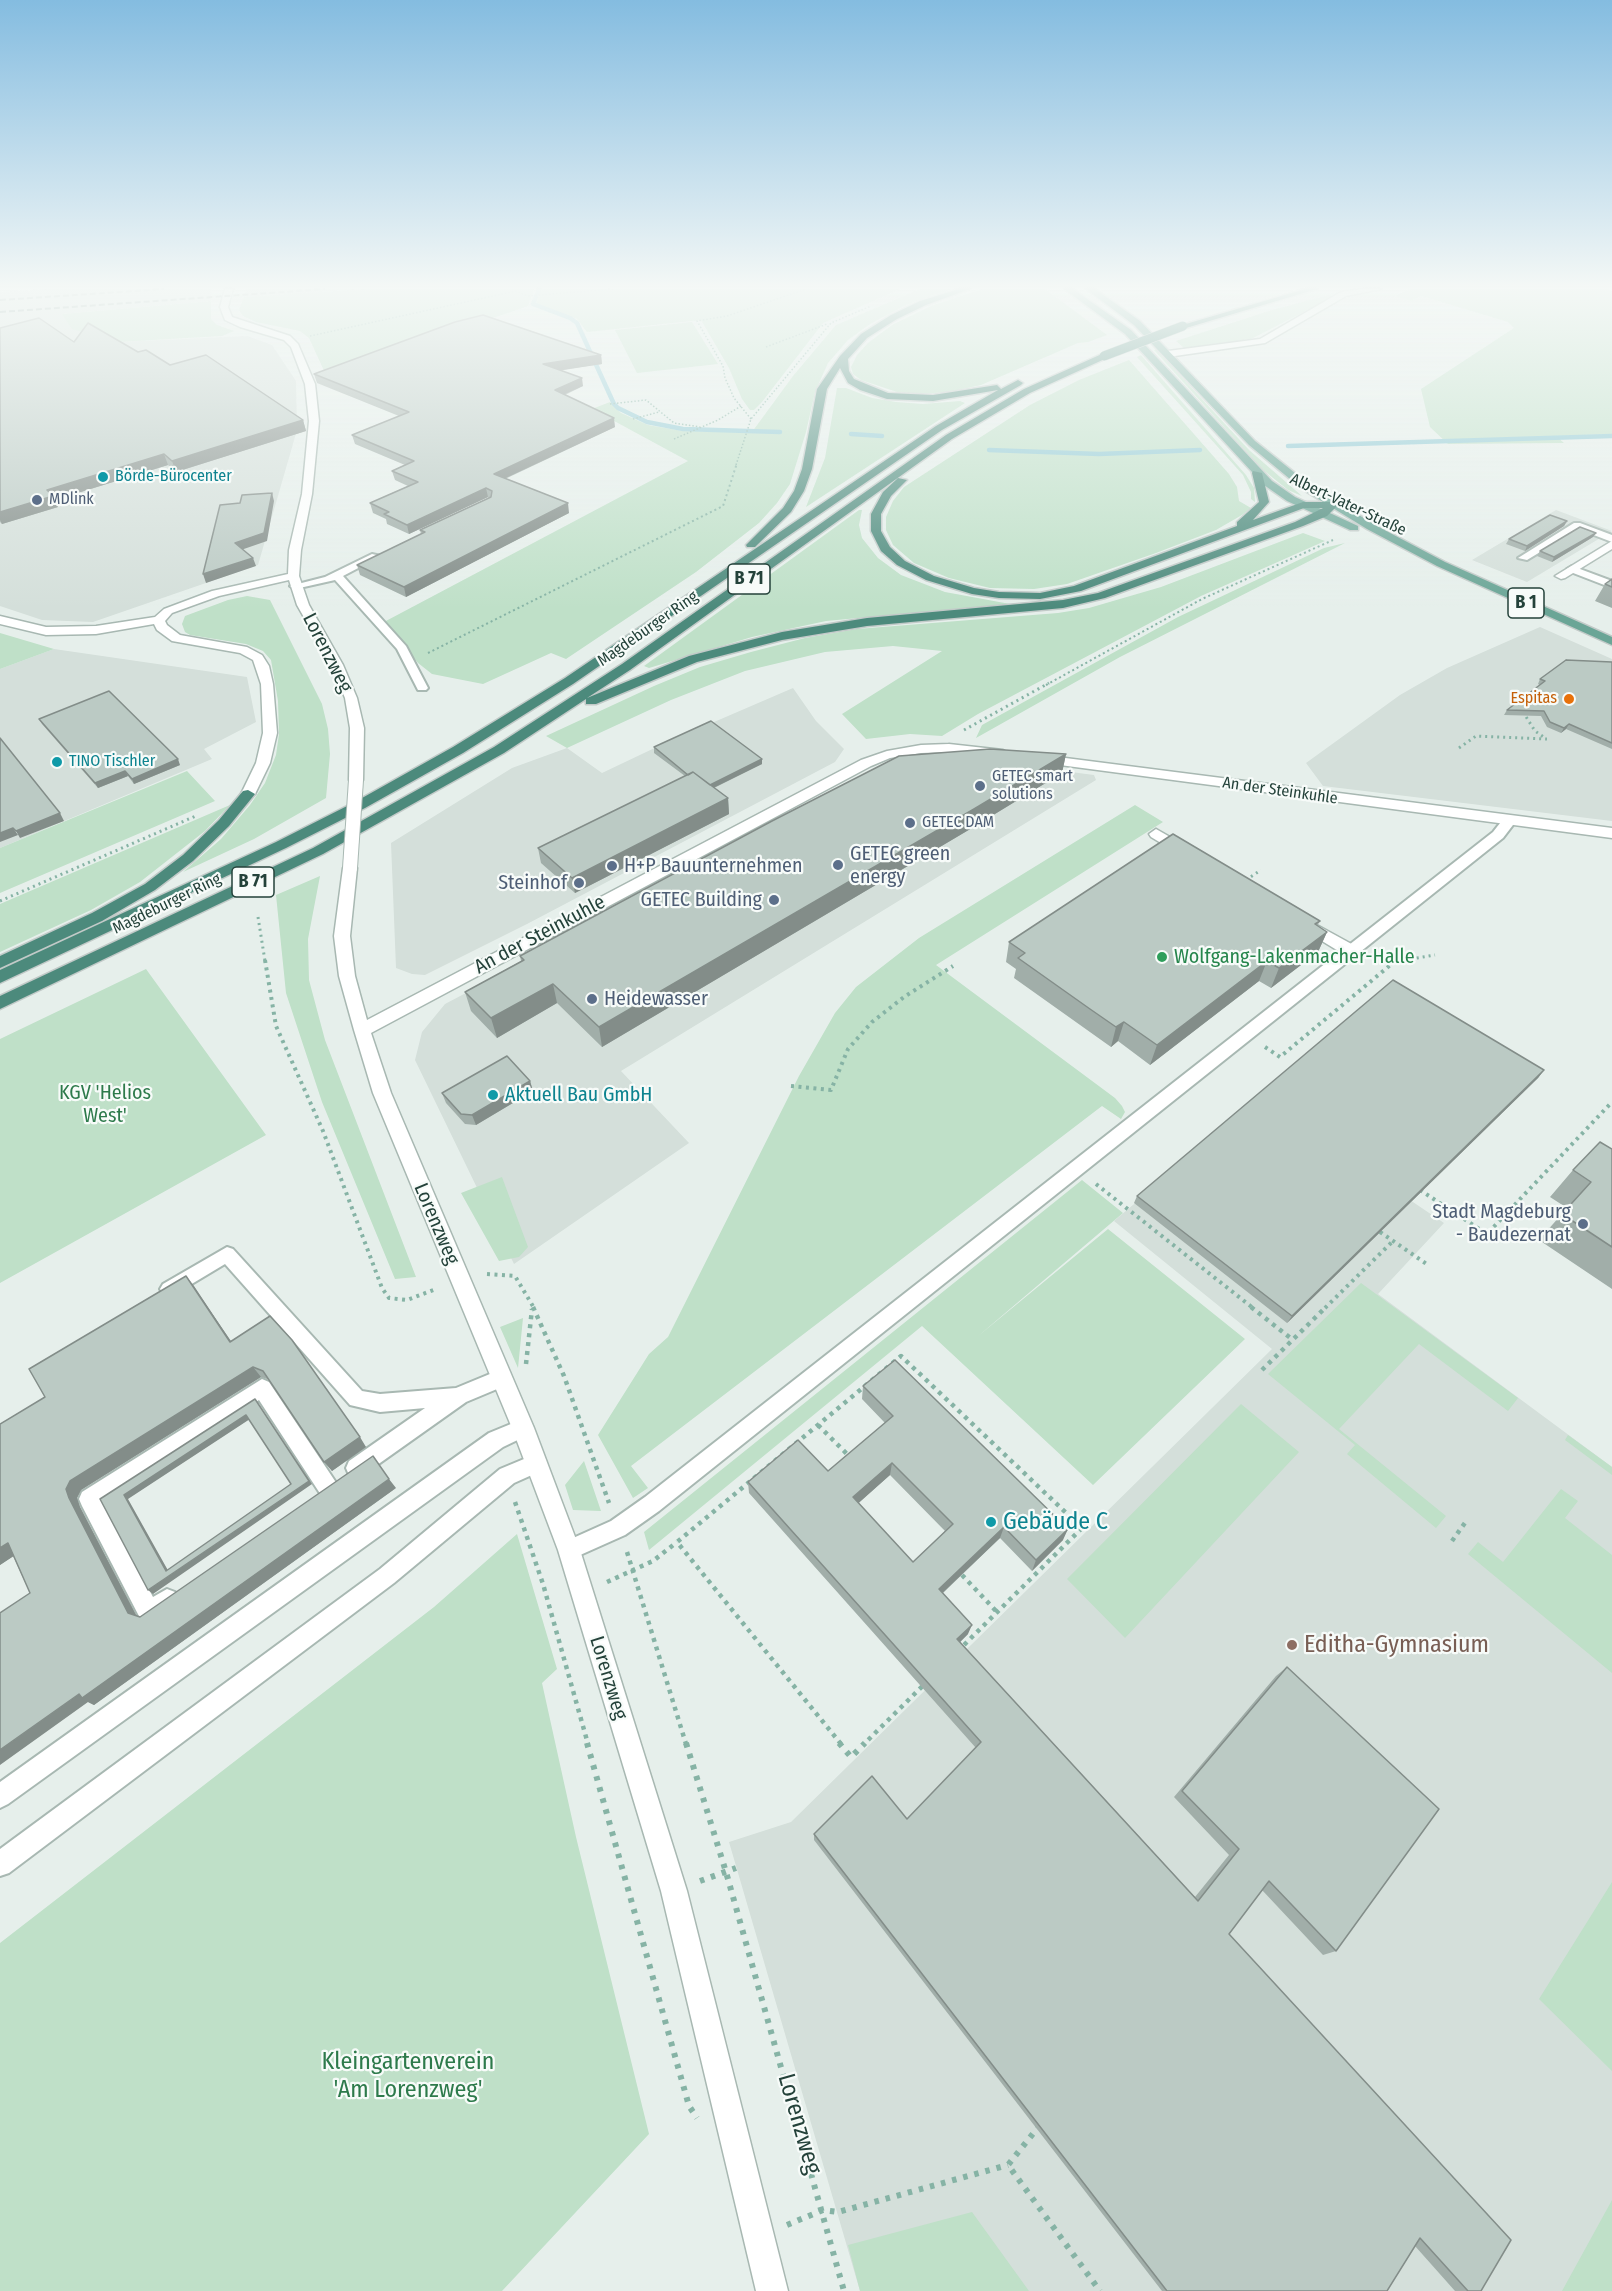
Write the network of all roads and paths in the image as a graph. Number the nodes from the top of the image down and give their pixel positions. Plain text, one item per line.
1 (311, 396) edge
2 (735, 396) edge
3 (770, 396) edge
4 (821, 396) edge
5 (892, 396) edge
6 (949, 396) edge
7 (996, 396) edge
8 (1019, 396) edge
9 (1186, 396) edge
10 (1208, 396) edge
11 (610, 404) dead end
12 (741, 406) junction
13 (659, 412) junction
14 (633, 419) dead end
15 (751, 419) junction
16 (700, 427) junction
17 (950, 437) junction
18 (674, 439) dead end
19 (1257, 473) junction
20 (1333, 504) junction
21 (1303, 505) junction
22 (1323, 514) junction
23 (1228, 534) junction
24 (1337, 538) dead end
25 (1611, 544) edge
26 (384, 552) edge
27 (1523, 558) dead end
28 (1441, 564) junction
29 (1572, 569) junction
30 (336, 575) junction
31 (1561, 576) dead end
32 (717, 579) junction
33 (294, 581) junction
34 (1612, 585) edge
35 (0, 620) edge
36 (159, 620) junction
37 (1612, 641) edge
38 (410, 661) junction
39 (422, 688) dead end
40 (1517, 703) edge
41 (548, 720) junction
42 (949, 748) junction
43 (1459, 748) dead end
44 (248, 794) joint
45 (205, 812) dead end
46 (1509, 821) junction
47 (1612, 833) edge
48 (1156, 834) dead end
49 (1261, 870) dead end
50 (1240, 884) joint
51 (0, 901) edge
52 (258, 917) dead end
53 (1294, 917) edge
54 (1352, 951) junction
55 (1375, 951) dead end
56 (1435, 955) dead end
57 (0, 962) edge
58 (1394, 962) junction
59 (953, 966) dead end
60 (0, 977) edge
61 (0, 1003) edge
62 (362, 1029) junction
63 (1247, 1035) junction
64 (791, 1086) dead end
65 (1612, 1102) edge
66 (1092, 1181) dead end
67 (1418, 1189) edge
68 (1380, 1232) edge
69 (1393, 1241) junction
70 (482, 1264) dead end
71 (1428, 1265) dead end
72 (460, 1281) junction
73 (155, 1297) edge
74 (1293, 1340) junction
75 (1262, 1370) dead end
76 (502, 1378) junction
77 (459, 1396) junction
78 (818, 1425) junction
79 (523, 1428) junction
80 (853, 1461) edge
81 (536, 1463) junction
82 (507, 1476) junction
83 (328, 1488) junction
84 (309, 1501) edge
85 (1467, 1520) dead end
86 (618, 1528) junction
87 (1452, 1541) dead end
88 (677, 1542) junction
89 (569, 1550) junction
90 (633, 1570) junction
91 (962, 1575) edge
92 (187, 1586) edge
93 (582, 1593) junction
94 (997, 1612) junction
95 (0, 1796) edge
96 (0, 1864) edge
97 (736, 1868) dead end
98 (726, 1872) junction
99 (674, 1891) junction
100 (1045, 2119) edge
101 (702, 2125) dead end
102 (1008, 2164) junction
103 (823, 2210) junction
104 (759, 2236) junction
105 (772, 2291) edge
106 (844, 2291) edge
107 (1100, 2291) edge

1 - 33 street, Lorenzweg
2 - 12 path
3 - 15 path
4 - 32 highway
5 - 6 highway, Magdeburger Ring / B 71
7 - 32 highway, Magdeburger Ring / B 71
8 - 17 highway, Magdeburger Ring / B 71, bridge
9 - 19 main road, Albert-Vater-Straße / B 1
10 - 20 main road, Albert-Vater-Straße / B 1
11 - 13 path
12 - 15 path
12 - 16 path
13 - 14 path
13 - 16 path
15 - 38 path
16 - 18 path
17 - 23 highway
17 - 41 highway, Magdeburger Ring / B 71
19 - 21 main road, Albert-Vater-Straße / B 1
19 - 23 highway
20 - 21 highway
20 - 22 highway
20 - 28 main road, Albert-Vater-Straße / B 1
21 - 22 main road, Albert-Vater-Straße / B 1
21 - 23 highway
22 - 28 main road, Albert-Vater-Straße / B 1
22 - 41 highway
24 - 42 path
25 - 27 lane
25 - 29 street
26 - 30 lane
28 - 37 main road, Albert-Vater-Straße / B 1
29 - 31 street
29 - 34 lane
30 - 33 lane
30 - 38 lane
32 - 60 highway, Magdeburger Ring / B 71
33 - 36 street
33 - 62 street, Lorenzweg, bridge
35 - 36 street
36 - 44 street
38 - 39 lane
40 - 43 path
41 - 61 highway, Magdeburger Ring / B 71
42 - 46 street, An der Steinkuhle
42 - 62 street, An der Steinkuhle
44 - 57 highway
45 - 51 path
46 - 47 street, An der Steinkuhle
46 - 54 lane
48 - 50 street
49 - 50 path
52 - 72 path
53 - 54 street
54 - 63 lane
55 - 58 path
56 - 58 path
58 - 63 path
59 - 64 path
62 - 72 street, Lorenzweg
63 - 86 lane
65 - 67 path
66 - 74 path
68 - 69 path
69 - 71 path
69 - 74 path
70 - 86 path, Lorenzweg
72 - 76 street, Lorenzweg
73 - 77 lane
74 - 75 path
76 - 77 lane
76 - 79 street, Lorenzweg
77 - 83 lane
78 - 80 path
78 - 88 path
78 - 94 path
79 - 81 street, Lorenzweg
79 - 95 lane
81 - 82 lane
81 - 89 street, Lorenzweg
82 - 96 lane
82 - 101 path, Lorenzweg
83 - 84 lane
83 - 92 lane
85 - 87 path
86 - 89 lane
86 - 90 path, Lorenzweg
88 - 90 path
88 - 94 path
89 - 93 street, Lorenzweg
90 - 93 path
90 - 98 path, Lorenzweg
91 - 94 path
93 - 99 street, Lorenzweg
97 - 98 path
98 - 99 path
98 - 103 path, Lorenzweg
99 - 104 street, Lorenzweg
100 - 102 path
102 - 103 path
102 - 107 path
103 - 104 path
103 - 106 path, Lorenzweg
104 - 105 street, Lorenzweg

